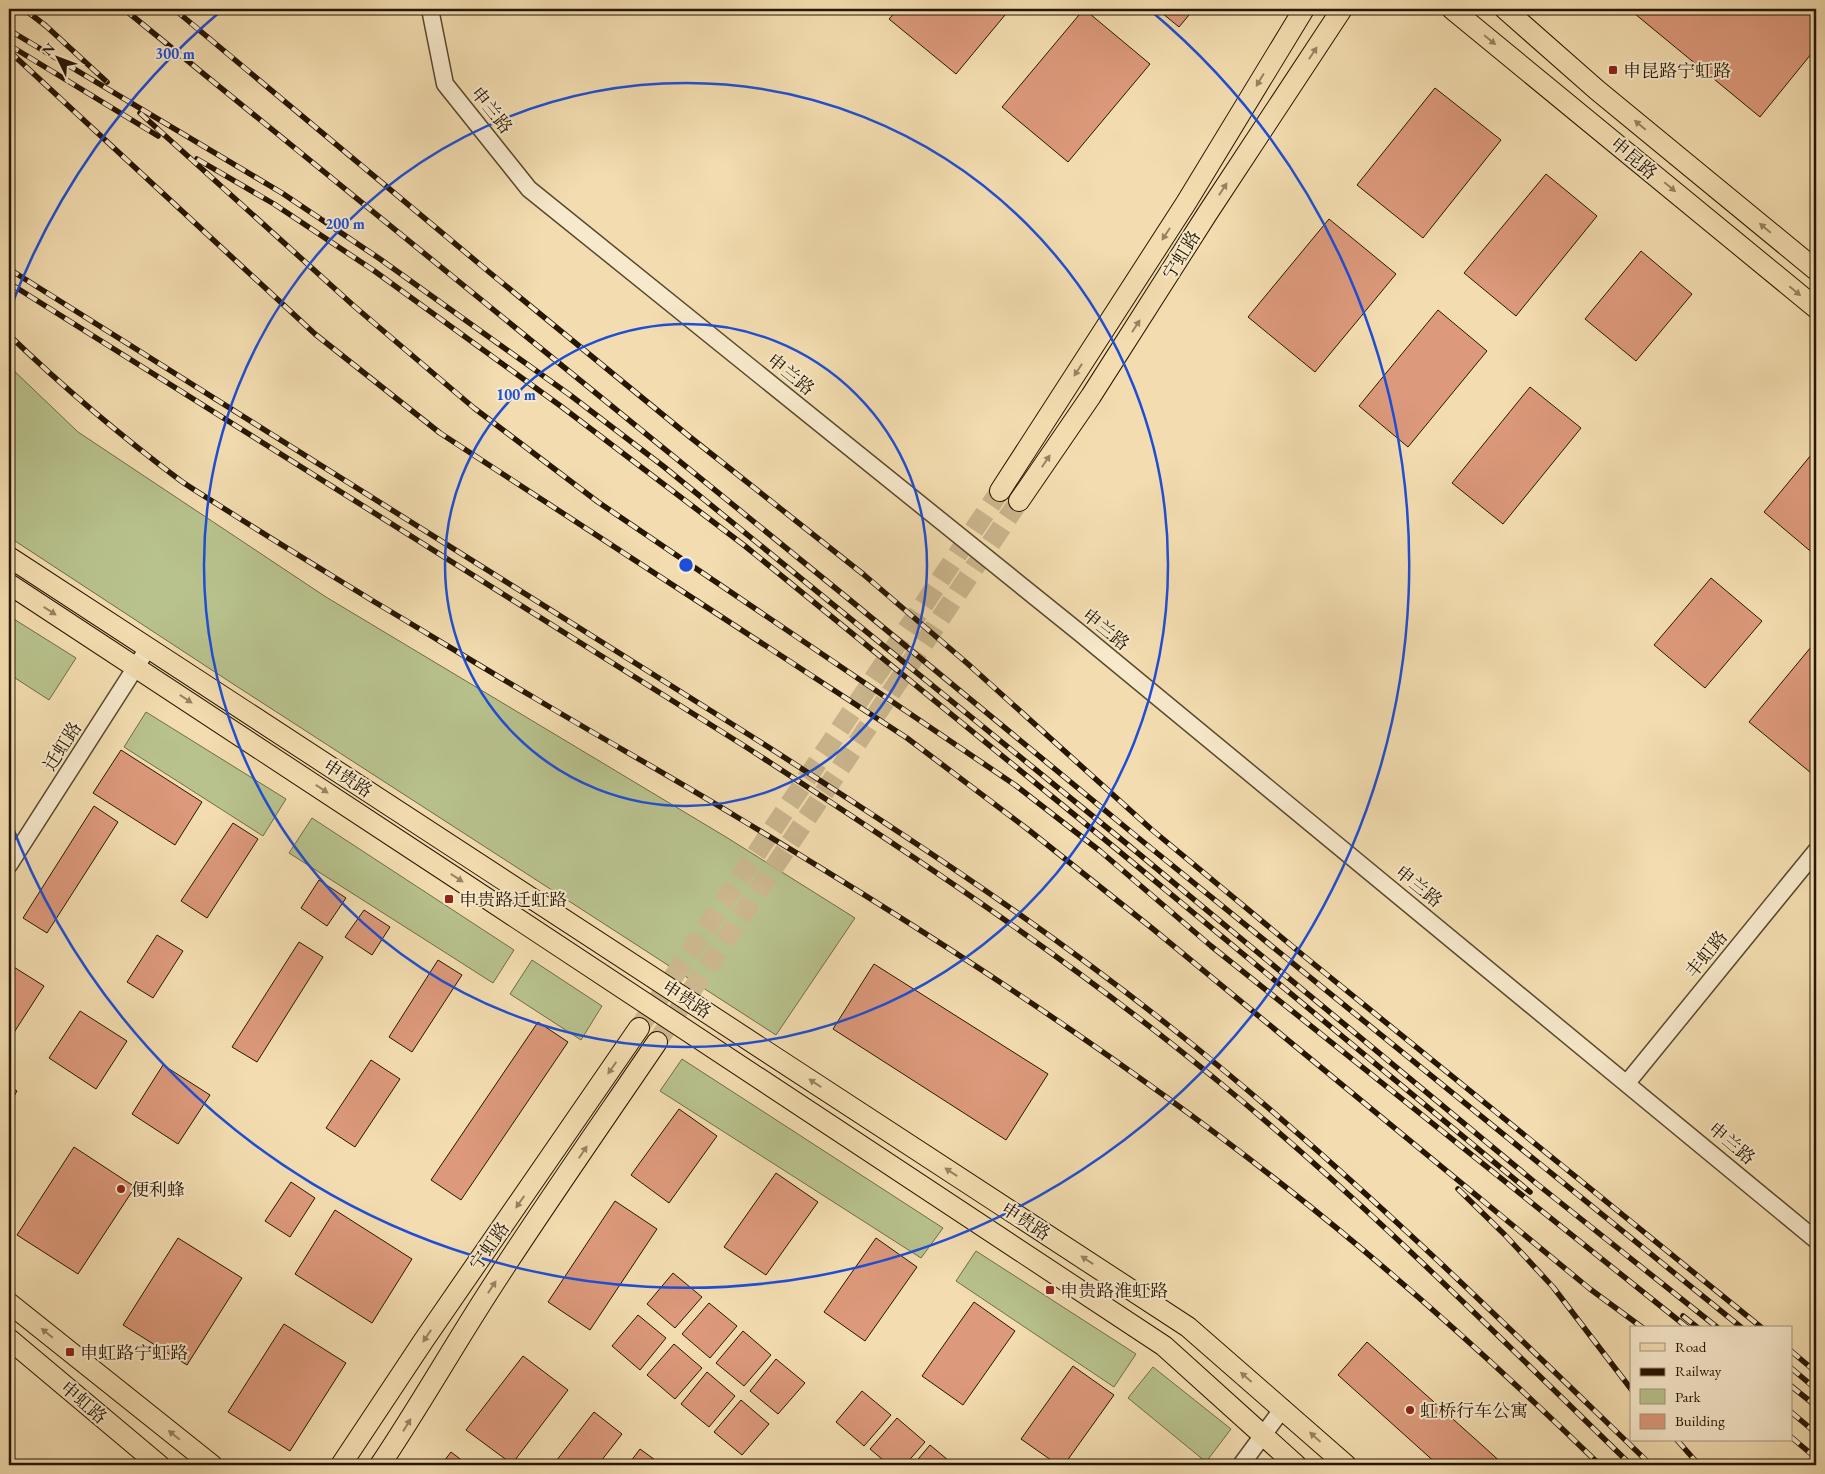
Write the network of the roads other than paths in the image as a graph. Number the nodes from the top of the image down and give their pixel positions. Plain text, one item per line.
1 (430, 9) edge
2 (1304, 9) edge
3 (1342, 9) edge
4 (1452, 9) edge
5 (1504, 9) edge
6 (1816, 270) edge
7 (1816, 308) edge
8 (1000, 491) tunnel mouth
9 (1019, 501) tunnel mouth
10 (9, 558) edge
11 (9, 584) edge
12 (148, 648) junction
13 (136, 666) junction
14 (1816, 852) edge
15 (9, 865) edge
16 (639, 1028) tunnel mouth
17 (657, 1042) tunnel mouth
18 (1627, 1082) junction
19 (1816, 1240) edge
20 (9, 1303) edge
21 (9, 1339) edge
22 (1283, 1408) junction
23 (1263, 1436) junction
24 (159, 1465) edge
25 (212, 1465) edge
26 (342, 1465) edge
27 (380, 1465) edge
28 (1241, 1465) edge
29 (1296, 1465) edge
30 (1346, 1465) edge

1 - 18 street, 申兰路
2 -> 8 main road, 宁虹路
9 -> 3 main road, 宁虹路
4 -> 7 main road, 申昆路
6 -> 5 main road, 申昆路
10 - 12 main road, 申贵路
11 -> 13 main road, 申贵路
12 - 13 street, 迁虹路
22 -> 12 main road, 申贵路
13 - 15 street, 迁虹路
13 -> 23 main road, 申贵路
14 - 18 street, 丰虹路
16 -> 26 main road, 宁虹路
27 -> 17 main road, 宁虹路
18 - 19 street, 申兰路
25 -> 20 main road
21 - 24 main road, 申虹路
22 - 23 street
30 -> 22 main road, 申贵路
23 - 28 street
23 - 29 main road, 申贵路

